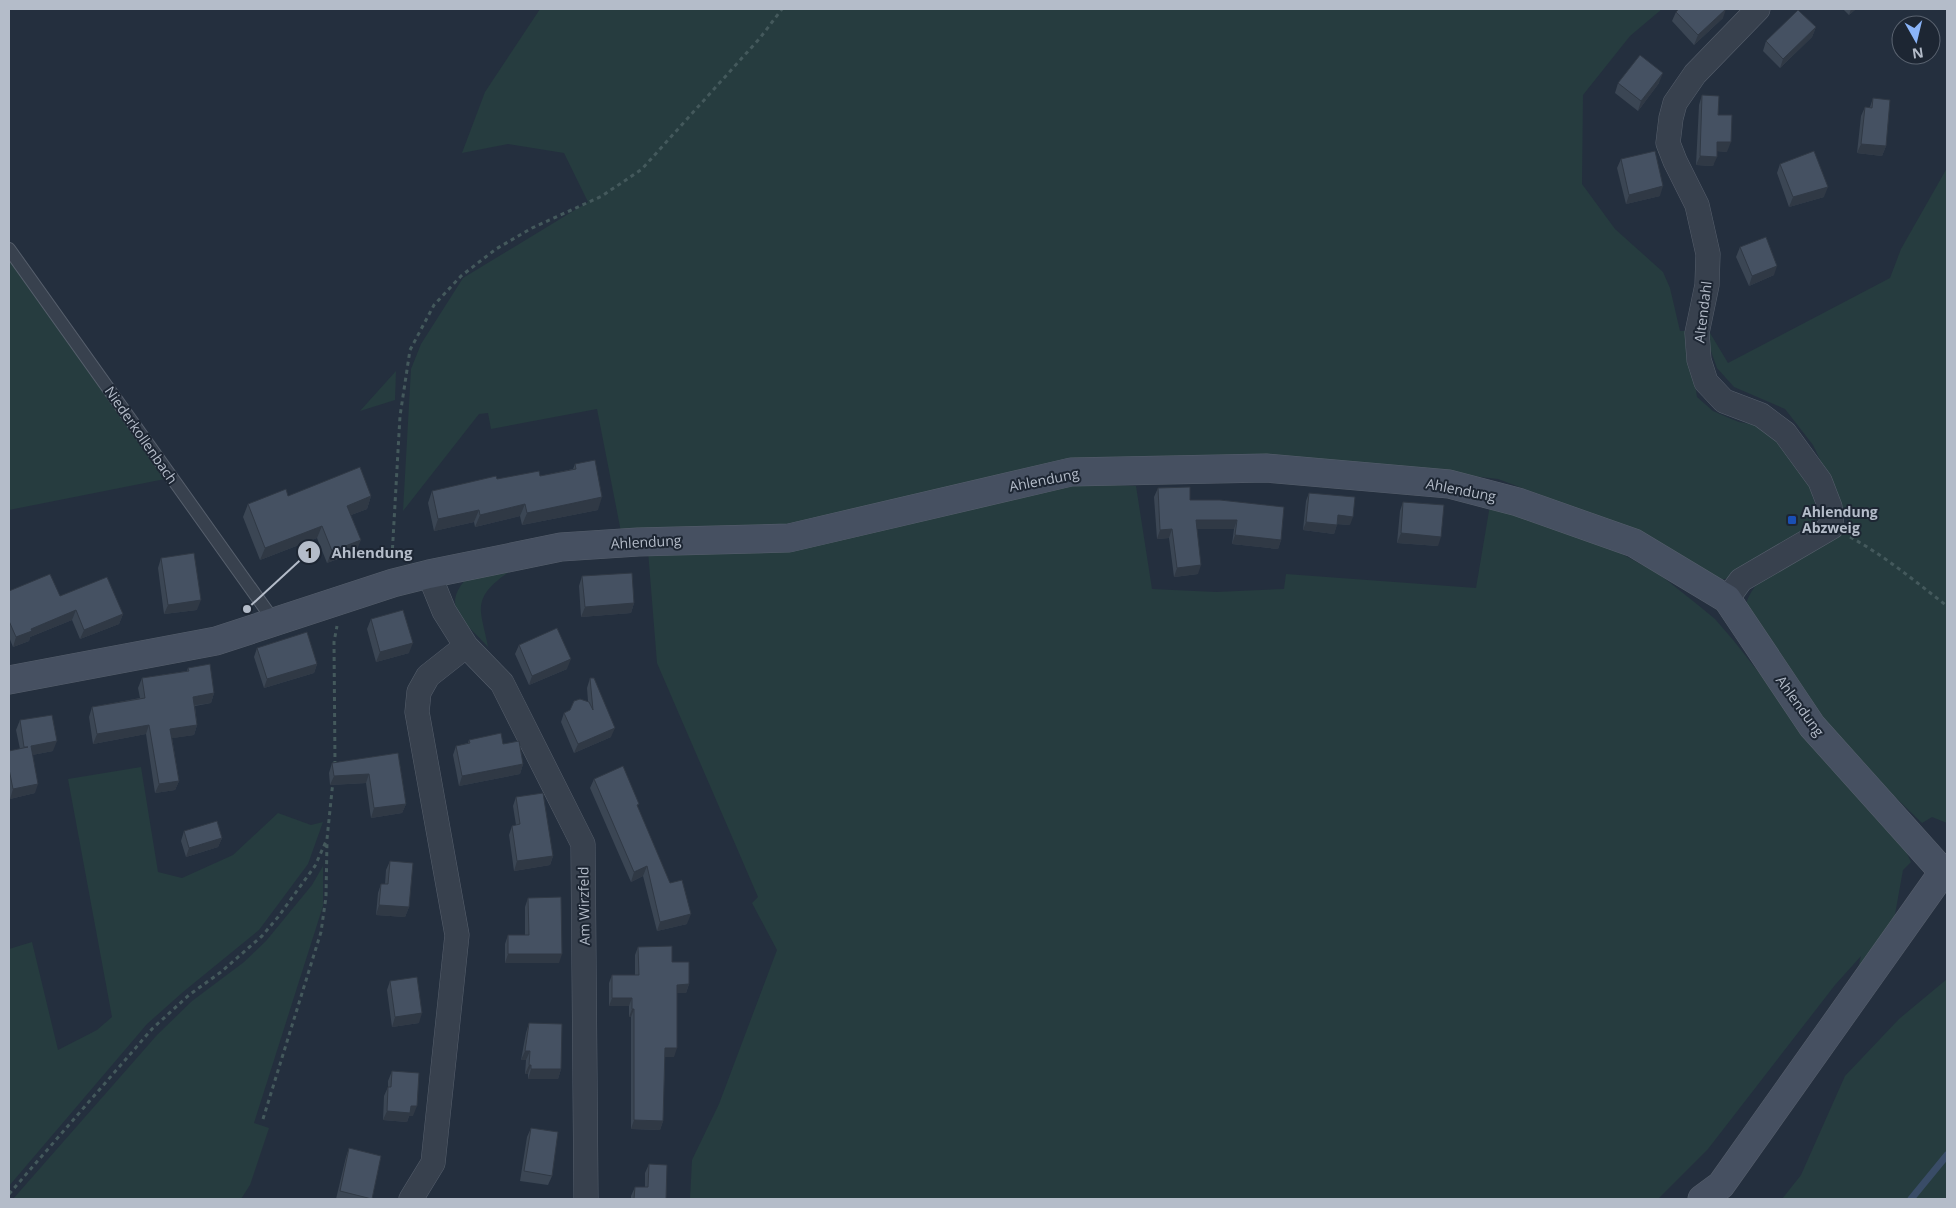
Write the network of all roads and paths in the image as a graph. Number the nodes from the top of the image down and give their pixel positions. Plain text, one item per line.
1 (782, 9) edge
2 (1758, 9) edge
3 (9, 250) edge
4 (1832, 528) junction
5 (429, 574) junction
6 (393, 583) junction
7 (1726, 599) junction
8 (342, 601) junction
9 (1947, 606) edge
10 (274, 621) junction
11 (466, 646) junction
12 (9, 680) edge
13 (327, 839) junction
14 (1945, 870) edge
15 (263, 1119) dead end
16 (9, 1194) edge
17 (411, 1199) edge
18 (586, 1199) edge
19 (1702, 1199) edge

1 - 6 path
2 - 4 street, Altendahl
3 - 10 lane, Niederkollenbach
4 - 7 street
4 - 9 path
5 - 6 street, Ahlendung
5 - 7 street, Ahlendung
5 - 11 street, Am Wirzfeld
6 - 8 street, Ahlendung
7 - 14 street, Ahlendung
8 - 10 street, Ahlendung
8 - 13 path
10 - 12 street, Ahlendung
11 - 17 street
11 - 18 street, Am Wirzfeld
13 - 15 path
13 - 16 path
14 - 19 street

